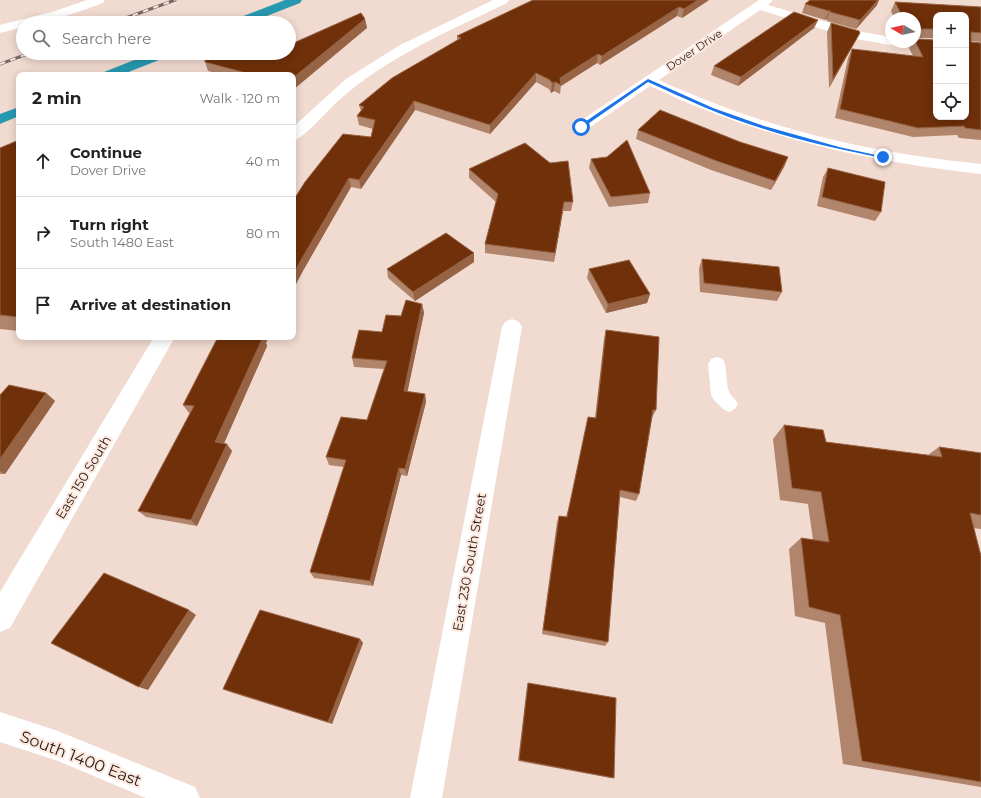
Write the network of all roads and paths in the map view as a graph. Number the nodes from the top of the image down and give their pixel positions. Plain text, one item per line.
1 (99, 0) edge
2 (296, 0) edge
3 (503, 0) edge
4 (763, 3) edge
5 (51, 16) edge
6 (256, 16) edge
7 (16, 25) edge
8 (0, 29) edge
9 (885, 40) edge
10 (921, 43) edge
11 (933, 44) edge
12 (146, 60) edge
13 (116, 72) edge
14 (648, 80) junction
15 (16, 112) edge
16 (0, 119) edge
17 (581, 127) dead end
18 (296, 131) edge
19 (981, 169) edge
20 (512, 327) dead end
21 (163, 340) edge
22 (717, 364) dead end
23 (729, 404) dead end
24 (0, 618) edge
25 (0, 727) edge
26 (184, 798) edge
27 (426, 798) edge

1 - 5 street
2 - 6 highway
3 - 18 street
4 - 9 street
4 - 14 street, Dover Drive
7 - 8 street
10 - 11 street
12 - 13 highway
14 - 17 street, Dover Drive
14 - 19 street
15 - 16 highway
20 - 27 street, East 230 South Street
21 - 24 street, East 150 South
22 - 23 lane
25 - 26 street, South 1400 East

